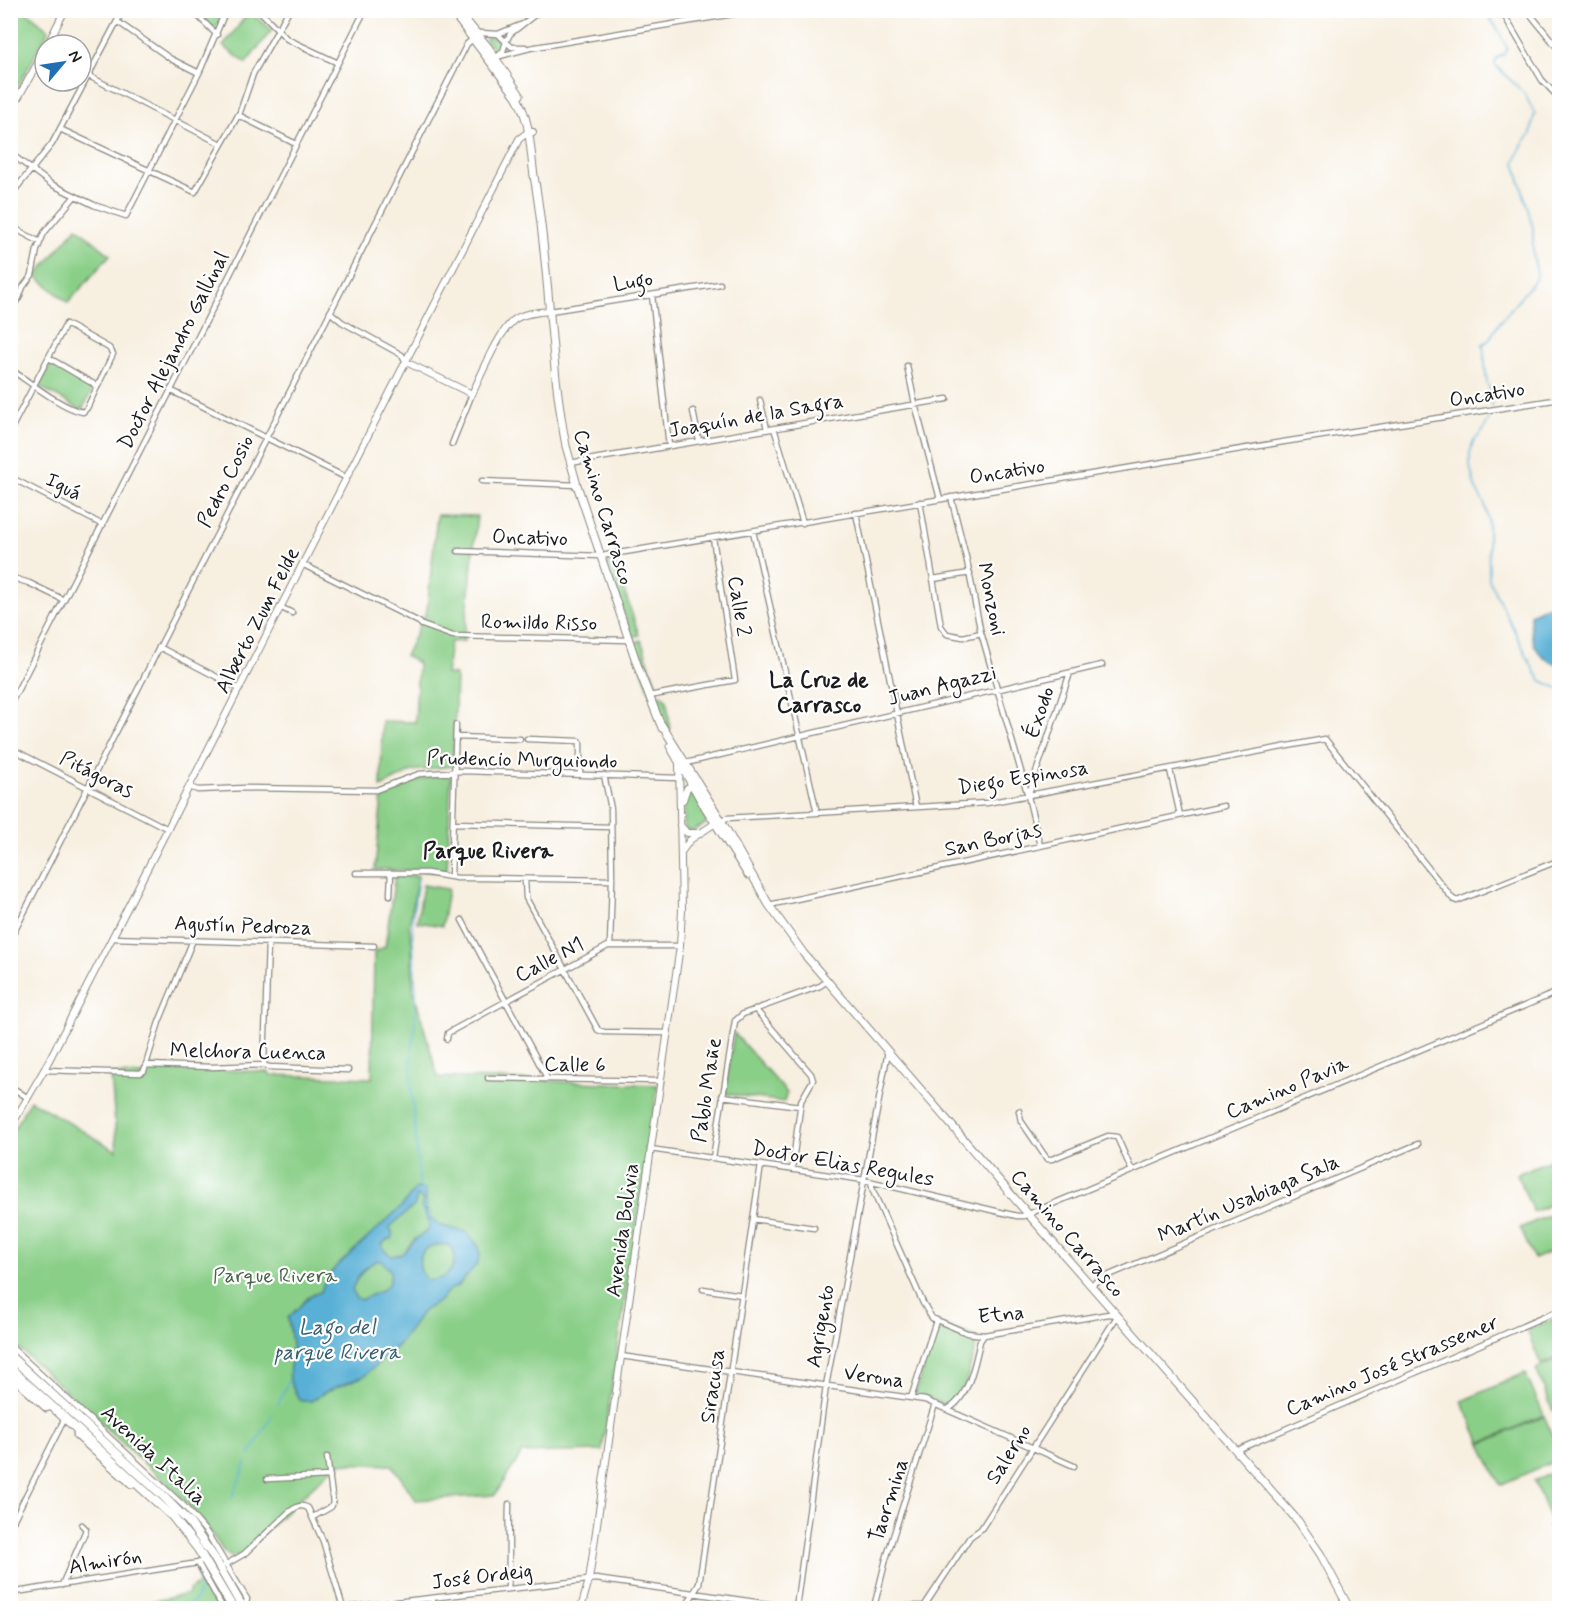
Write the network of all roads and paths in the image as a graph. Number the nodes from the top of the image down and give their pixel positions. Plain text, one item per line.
1 (54, 10) edge
2 (123, 10) edge
3 (192, 10) edge
4 (226, 10) edge
5 (259, 10) edge
6 (289, 10) edge
7 (365, 10) edge
8 (451, 10) edge
9 (457, 10) edge
10 (541, 10) edge
11 (757, 10) edge
12 (1502, 10) edge
13 (1527, 10) edge
14 (64, 14) edge
15 (118, 22) junction
16 (523, 25) junction
17 (279, 30) junction
18 (54, 33) edge
19 (498, 34) junction
20 (217, 35) junction
21 (475, 37) junction
22 (506, 42) junction
23 (530, 48) junction
24 (1560, 51) edge
25 (497, 57) junction
26 (338, 63) junction
27 (93, 69) edge
28 (33, 71) edge
29 (199, 73) junction
30 (93, 78) edge
31 (80, 93) edge
32 (1560, 99) edge
33 (10, 112) edge
34 (238, 115) junction
35 (174, 120) junction
36 (60, 129) junction
37 (531, 132) junction
38 (221, 144) junction
39 (296, 144) junction
40 (10, 153) edge
41 (31, 171) junction
42 (149, 171) junction
43 (10, 196) edge
44 (75, 196) junction
45 (10, 226) edge
46 (40, 242) junction
47 (720, 284) dead end
48 (10, 288) edge
49 (20, 294) junction
50 (652, 295) junction
51 (10, 309) edge
52 (550, 311) junction
53 (330, 312) junction
54 (49, 358) junction
55 (406, 362) junction
56 (907, 366) dead end
57 (10, 369) edge
58 (34, 385) junction
59 (97, 386) junction
60 (170, 390) junction
61 (472, 394) junction
62 (947, 399) dead end
63 (1560, 399) edge
64 (760, 400) dead end
65 (915, 404) junction
66 (693, 411) dead end
67 (774, 428) junction
68 (767, 429) junction
69 (10, 431) edge
70 (266, 438) junction
71 (699, 441) junction
72 (452, 444) dead end
73 (669, 446) junction
74 (570, 463) junction
75 (10, 477) edge
76 (347, 478) junction
77 (482, 482) dead end
78 (577, 485) junction
79 (951, 497) junction
80 (940, 499) junction
81 (920, 502) junction
82 (856, 513) junction
83 (803, 523) junction
84 (103, 525) junction
85 (753, 531) junction
86 (713, 538) junction
87 (458, 551) dead end
88 (601, 556) junction
89 (304, 565) junction
90 (969, 573) junction
91 (10, 577) edge
92 (933, 579) junction
93 (64, 600) junction
94 (282, 608) junction
95 (292, 613) dead end
96 (981, 633) junction
97 (629, 640) junction
98 (159, 647) junction
99 (1102, 665) dead end
100 (1070, 673) junction
101 (240, 689) junction
102 (996, 689) junction
103 (648, 696) junction
104 (10, 705) edge
105 (897, 713) junction
106 (456, 725) dead end
107 (800, 736) junction
108 (456, 737) junction
109 (520, 739) dead end
110 (527, 739) dead end
111 (10, 748) edge
112 (683, 763) junction
113 (1170, 770) junction
114 (454, 771) junction
115 (580, 774) junction
116 (604, 775) junction
117 (679, 778) junction
118 (692, 785) junction
119 (189, 787) junction
120 (88, 788) junction
121 (1028, 796) junction
122 (710, 801) junction
123 (1224, 806) dead end
124 (680, 807) junction
125 (916, 807) junction
126 (817, 813) junction
127 (1180, 815) junction
128 (718, 822) junction
129 (453, 823) junction
130 (680, 825) junction
131 (611, 827) junction
132 (168, 830) junction
133 (700, 833) junction
134 (1040, 846) junction
135 (681, 855) junction
136 (1560, 860) edge
137 (356, 873) dead end
138 (391, 873) junction
139 (452, 876) junction
140 (525, 880) junction
141 (612, 880) junction
142 (390, 895) dead end
143 (769, 905) junction
144 (462, 920) dead end
145 (112, 938) junction
146 (10, 940) edge
147 (193, 940) junction
148 (268, 942) junction
149 (374, 945) dead end
150 (610, 945) junction
151 (680, 946) junction
152 (565, 969) junction
153 (827, 981) junction
154 (1560, 991) edge
155 (506, 1001) junction
156 (755, 1009) junction
157 (668, 1033) junction
158 (447, 1039) dead end
159 (888, 1052) junction
160 (146, 1065) junction
161 (264, 1065) junction
162 (44, 1070) junction
163 (348, 1070) dead end
164 (546, 1076) dead end
165 (489, 1078) dead end
166 (660, 1081) junction
167 (10, 1086) edge
168 (722, 1096) junction
169 (28, 1098) junction
170 (800, 1106) junction
171 (1019, 1111) dead end
172 (10, 1128) edge
173 (1418, 1144) dead end
174 (650, 1149) junction
175 (713, 1158) junction
176 (761, 1165) junction
177 (792, 1169) junction
178 (1132, 1171) junction
179 (864, 1180) junction
180 (871, 1182) junction
181 (1028, 1214) junction
182 (753, 1219) junction
183 (814, 1228) dead end
184 (1091, 1285) junction
185 (703, 1289) dead end
186 (742, 1295) junction
187 (1560, 1310) edge
188 (1118, 1315) junction
189 (936, 1321) junction
190 (984, 1335) junction
191 (10, 1346) edge
192 (10, 1356) edge
193 (621, 1356) junction
194 (10, 1368) edge
195 (731, 1373) junction
196 (10, 1376) edge
197 (826, 1386) junction
198 (911, 1398) junction
199 (935, 1404) junction
200 (53, 1407) junction
201 (948, 1409) junction
202 (65, 1419) junction
203 (1032, 1448) junction
204 (1237, 1450) junction
205 (122, 1453) junction
206 (327, 1457) dead end
207 (1074, 1466) dead end
208 (330, 1476) junction
209 (267, 1479) dead end
210 (509, 1504) dead end
211 (313, 1517) junction
212 (82, 1525) dead end
213 (10, 1527) edge
214 (201, 1561) junction
215 (223, 1566) junction
216 (589, 1580) junction
217 (62, 1585) junction
218 (508, 1588) junction
219 (10, 1593) edge
220 (694, 1593) junction
221 (432, 1599) junction
222 (874, 1606) junction
223 (924, 1607) edge
224 (223, 1608) edge
225 (233, 1608) edge
226 (244, 1608) edge
227 (343, 1608) edge
228 (435, 1608) edge
229 (581, 1608) edge
230 (685, 1608) edge
231 (796, 1608) edge
232 (1349, 1608) edge

1 - 14 street
2 - 15 street
3 - 20 street
4 - 20 street
5 - 17 street
6 - 17 street
7 - 26 street, Doctor Alejandro Gallinal
8 - 21 main road, Camino Carrasco
9 - 21 main road, Camino Carrasco
10 - 16 street
11 - 23 street
12 - 32 street
13 - 24 street
14 - 18 street
15 - 27 street
15 - 29 street
16 - 19 street
16 - 22 street
17 - 26 street
17 - 34 street
19 - 21 street
19 - 22 street
20 - 29 street
21 - 25 main road, Camino Carrasco
21 - 37 main road, Camino Carrasco
21 - 53 street, Pedro Cosio
22 - 23 street
22 - 25 street
23 - 25 street
25 - 37 main road, Camino Carrasco
26 - 39 street, Doctor Alejandro Gallinal
28 - 33 street
29 - 35 street
30 - 35 street
31 - 36 street
34 - 38 street
34 - 39 street
35 - 38 street
35 - 42 street
36 - 41 street
36 - 42 street
37 - 52 main road, Camino Carrasco
37 - 55 street, Alberto Zum Felde
38 - 42 street
39 - 60 street, Doctor Alejandro Gallinal
40 - 41 street
41 - 43 street
41 - 44 street
42 - 44 street
44 - 46 street
45 - 46 street
46 - 49 street
47 - 50 street, Lugo
48 - 49 street
49 - 51 street
50 - 52 street, Lugo
50 - 73 street
52 - 61 street
52 - 74 main road, Camino Carrasco
53 - 55 street
53 - 70 street, Pedro Cosio
54 - 58 street
54 - 59 street
54 - 59 street
55 - 61 street
55 - 76 street, Alberto Zum Felde
56 - 65 street
57 - 58 street
58 - 59 street
58 - 69 street
60 - 70 street
60 - 84 street, Doctor Alejandro Gallinal
61 - 72 street
62 - 65 street, Joaquín de la Sagra
63 - 79 street, Oncativo
64 - 68 street
65 - 67 street, Joaquín de la Sagra
65 - 80 street
66 - 71 street
67 - 68 street, Joaquín de la Sagra
67 - 83 street
68 - 71 street, Joaquín de la Sagra
70 - 76 street
70 - 98 street, Pedro Cosio
71 - 73 street, Joaquín de la Sagra
73 - 74 street, Joaquín de la Sagra
74 - 78 main road, Camino Carrasco
75 - 84 street, Iguá
76 - 89 street, Alberto Zum Felde
77 - 78 street
78 - 88 main road, Camino Carrasco
79 - 80 street, Oncativo
79 - 90 street, Monzoni
80 - 81 street, Oncativo
81 - 82 street, Oncativo
81 - 92 street
82 - 83 street, Oncativo
82 - 105 street
83 - 85 street, Oncativo
84 - 93 street, Doctor Alejandro Gallinal
85 - 86 street, Oncativo
85 - 107 street
86 - 88 street, Oncativo
86 - 103 street, Calle 2
87 - 88 street, Oncativo
88 - 97 main road, Camino Carrasco
89 - 94 street, Alberto Zum Felde
89 - 97 street, Romildo Risso
90 - 92 street
90 - 96 street, Monzoni
91 - 93 street
92 - 96 street
93 - 104 street, Doctor Alejandro Gallinal
94 - 95 street
94 - 101 street, Alberto Zum Felde
96 - 102 street, Monzoni
97 - 103 main road, Camino Carrasco
98 - 101 street
98 - 120 street, Pedro Cosio
99 - 100 street, Juan Agazzi
100 - 102 street, Juan Agazzi
100 - 121 street, Éxodo
101 - 119 street, Alberto Zum Felde
102 - 105 street, Juan Agazzi
102 - 121 street, Monzoni
103 - 112 main road, Camino Carrasco
105 - 107 street, Juan Agazzi
105 - 125 street
106 - 108 street
107 - 112 street, Juan Agazzi
107 - 126 street
108 - 109 street
108 - 114 street
110 - 115 street
111 - 120 street, Pitágoras
112 - 117 street, Avenida Bolivia
112 - 118 main road, Camino Carrasco
112 - 122 main road, Camino Carrasco
113 - 121 street, Diego Espinosa
113 - 127 street
113 - 136 street, Diego Espinosa
114 - 115 street, Prudencio Murguiondo
114 - 119 street, Prudencio Murguiondo
114 - 129 street
115 - 116 street, Prudencio Murguiondo
116 - 117 street, Prudencio Murguiondo
116 - 131 street
117 - 124 street, Avenida Bolivia
118 - 122 street, Camino Carrasco
118 - 124 street, Avenida Bolivia
118 - 128 main road, Camino Carrasco
119 - 132 street, Alberto Zum Felde
120 - 132 street, Pitágoras
120 - 146 street, Pedro Cosio
121 - 125 street, Diego Espinosa
121 - 134 street, Monzoni
122 - 128 main road, Camino Carrasco
123 - 127 street, San Borjas
124 - 130 street, Avenida Bolivia
125 - 126 street, Diego Espinosa
126 - 128 street, Diego Espinosa
127 - 134 street, San Borjas
128 - 133 street
128 - 143 main road, Camino Carrasco
129 - 131 street
129 - 139 street
130 - 133 street
130 - 135 street, Avenida Bolivia
131 - 141 street
132 - 145 street, Alberto Zum Felde
133 - 135 street
134 - 143 street, San Borjas
135 - 151 street, Avenida Bolivia
137 - 138 street
138 - 139 street
138 - 142 street
139 - 140 street
140 - 141 street
140 - 152 street
141 - 150 street
143 - 153 main road, Camino Carrasco
144 - 155 street
145 - 147 street, Agustín Pedroza
145 - 162 street, Alberto Zum Felde
147 - 148 street, Agustín Pedroza
147 - 160 street
148 - 149 street, Agustín Pedroza
148 - 161 street
150 - 151 street, Calle N1
150 - 152 street, Calle N1
151 - 157 street, Avenida Bolivia
152 - 155 street, Calle N1
152 - 157 street
153 - 156 street, Pablo Mañe
153 - 159 main road, Camino Carrasco
154 - 178 street, Camino Pavia
155 - 158 street, Calle N1
155 - 164 street
156 - 168 street, Pablo Mañe
156 - 170 street
157 - 166 street, Avenida Bolivia
159 - 179 street, Agrigento
159 - 181 main road, Camino Carrasco
160 - 161 street, Melchora Cuenca
160 - 162 street, Melchora Cuenca
161 - 163 street, Melchora Cuenca
162 - 169 street, Alberto Zum Felde
165 - 166 street, Calle 6
166 - 174 street, Avenida Bolivia
167 - 169 street
168 - 170 street
168 - 175 street, Pablo Mañe
169 - 172 street, Alberto Zum Felde
170 - 177 street
171 - 178 street
173 - 184 street, Martín Usabiaga Sala
174 - 175 street, Doctor Elias Regules
174 - 193 street, Avenida Bolivia
175 - 176 street, Doctor Elias Regules
176 - 177 street, Doctor Elias Regules
176 - 182 street, Siracusa
177 - 179 street, Doctor Elias Regules
178 - 181 street, Camino Pavia
179 - 180 street, Doctor Elias Regules
179 - 197 street, Agrigento
180 - 181 street, Doctor Elias Regules
180 - 189 street
181 - 184 main road, Camino Carrasco
182 - 183 street
182 - 186 street, Siracusa
184 - 188 main road, Camino Carrasco
185 - 186 street
186 - 195 street, Siracusa
187 - 204 street, Camino José Strassener
188 - 190 street, Etna
188 - 203 street, Salerno
188 - 204 main road, Camino Carrasco
189 - 190 street, Etna
189 - 198 street
190 - 201 street
191 - 205 street, Avenida Italia
192 - 205 main road, Avenida Italia
193 - 195 street, Verona
193 - 216 street, Avenida Bolivia
194 - 200 main road, Avenida Italia
195 - 197 street, Verona
195 - 220 street, Siracusa
196 - 200 street, Avenida Italia
197 - 198 street, Verona
197 - 231 street, Agrigento
198 - 199 street, Verona
199 - 201 street, Verona
199 - 222 street, Taormina
200 - 202 main road, Avenida Italia
201 - 203 street, Verona
202 - 213 street
202 - 214 main road, Avenida Italia
203 - 207 street, Verona
203 - 223 street, Salerno
204 - 232 main road, Camino Carrasco
205 - 215 main road, Avenida Italia
206 - 208 street
208 - 209 street
208 - 211 street
210 - 218 street
211 - 215 street
211 - 227 street
212 - 217 street
214 - 217 street, Almirón
214 - 224 street, Avenida Italia
214 - 225 main road, Avenida Italia
215 - 226 main road, Avenida Italia
215 - 226 street, Avenida Italia
216 - 218 street, José Ordeig
216 - 220 street, José Ordeig
216 - 229 street, Avenida Bolivia
217 - 219 street, Almirón
218 - 221 street, José Ordeig
220 - 230 street, Siracusa
220 - 231 street, José Ordeig
221 - 227 street, José Ordeig
221 - 228 street
222 - 223 street, José Ordeig
222 - 231 street, José Ordeig

